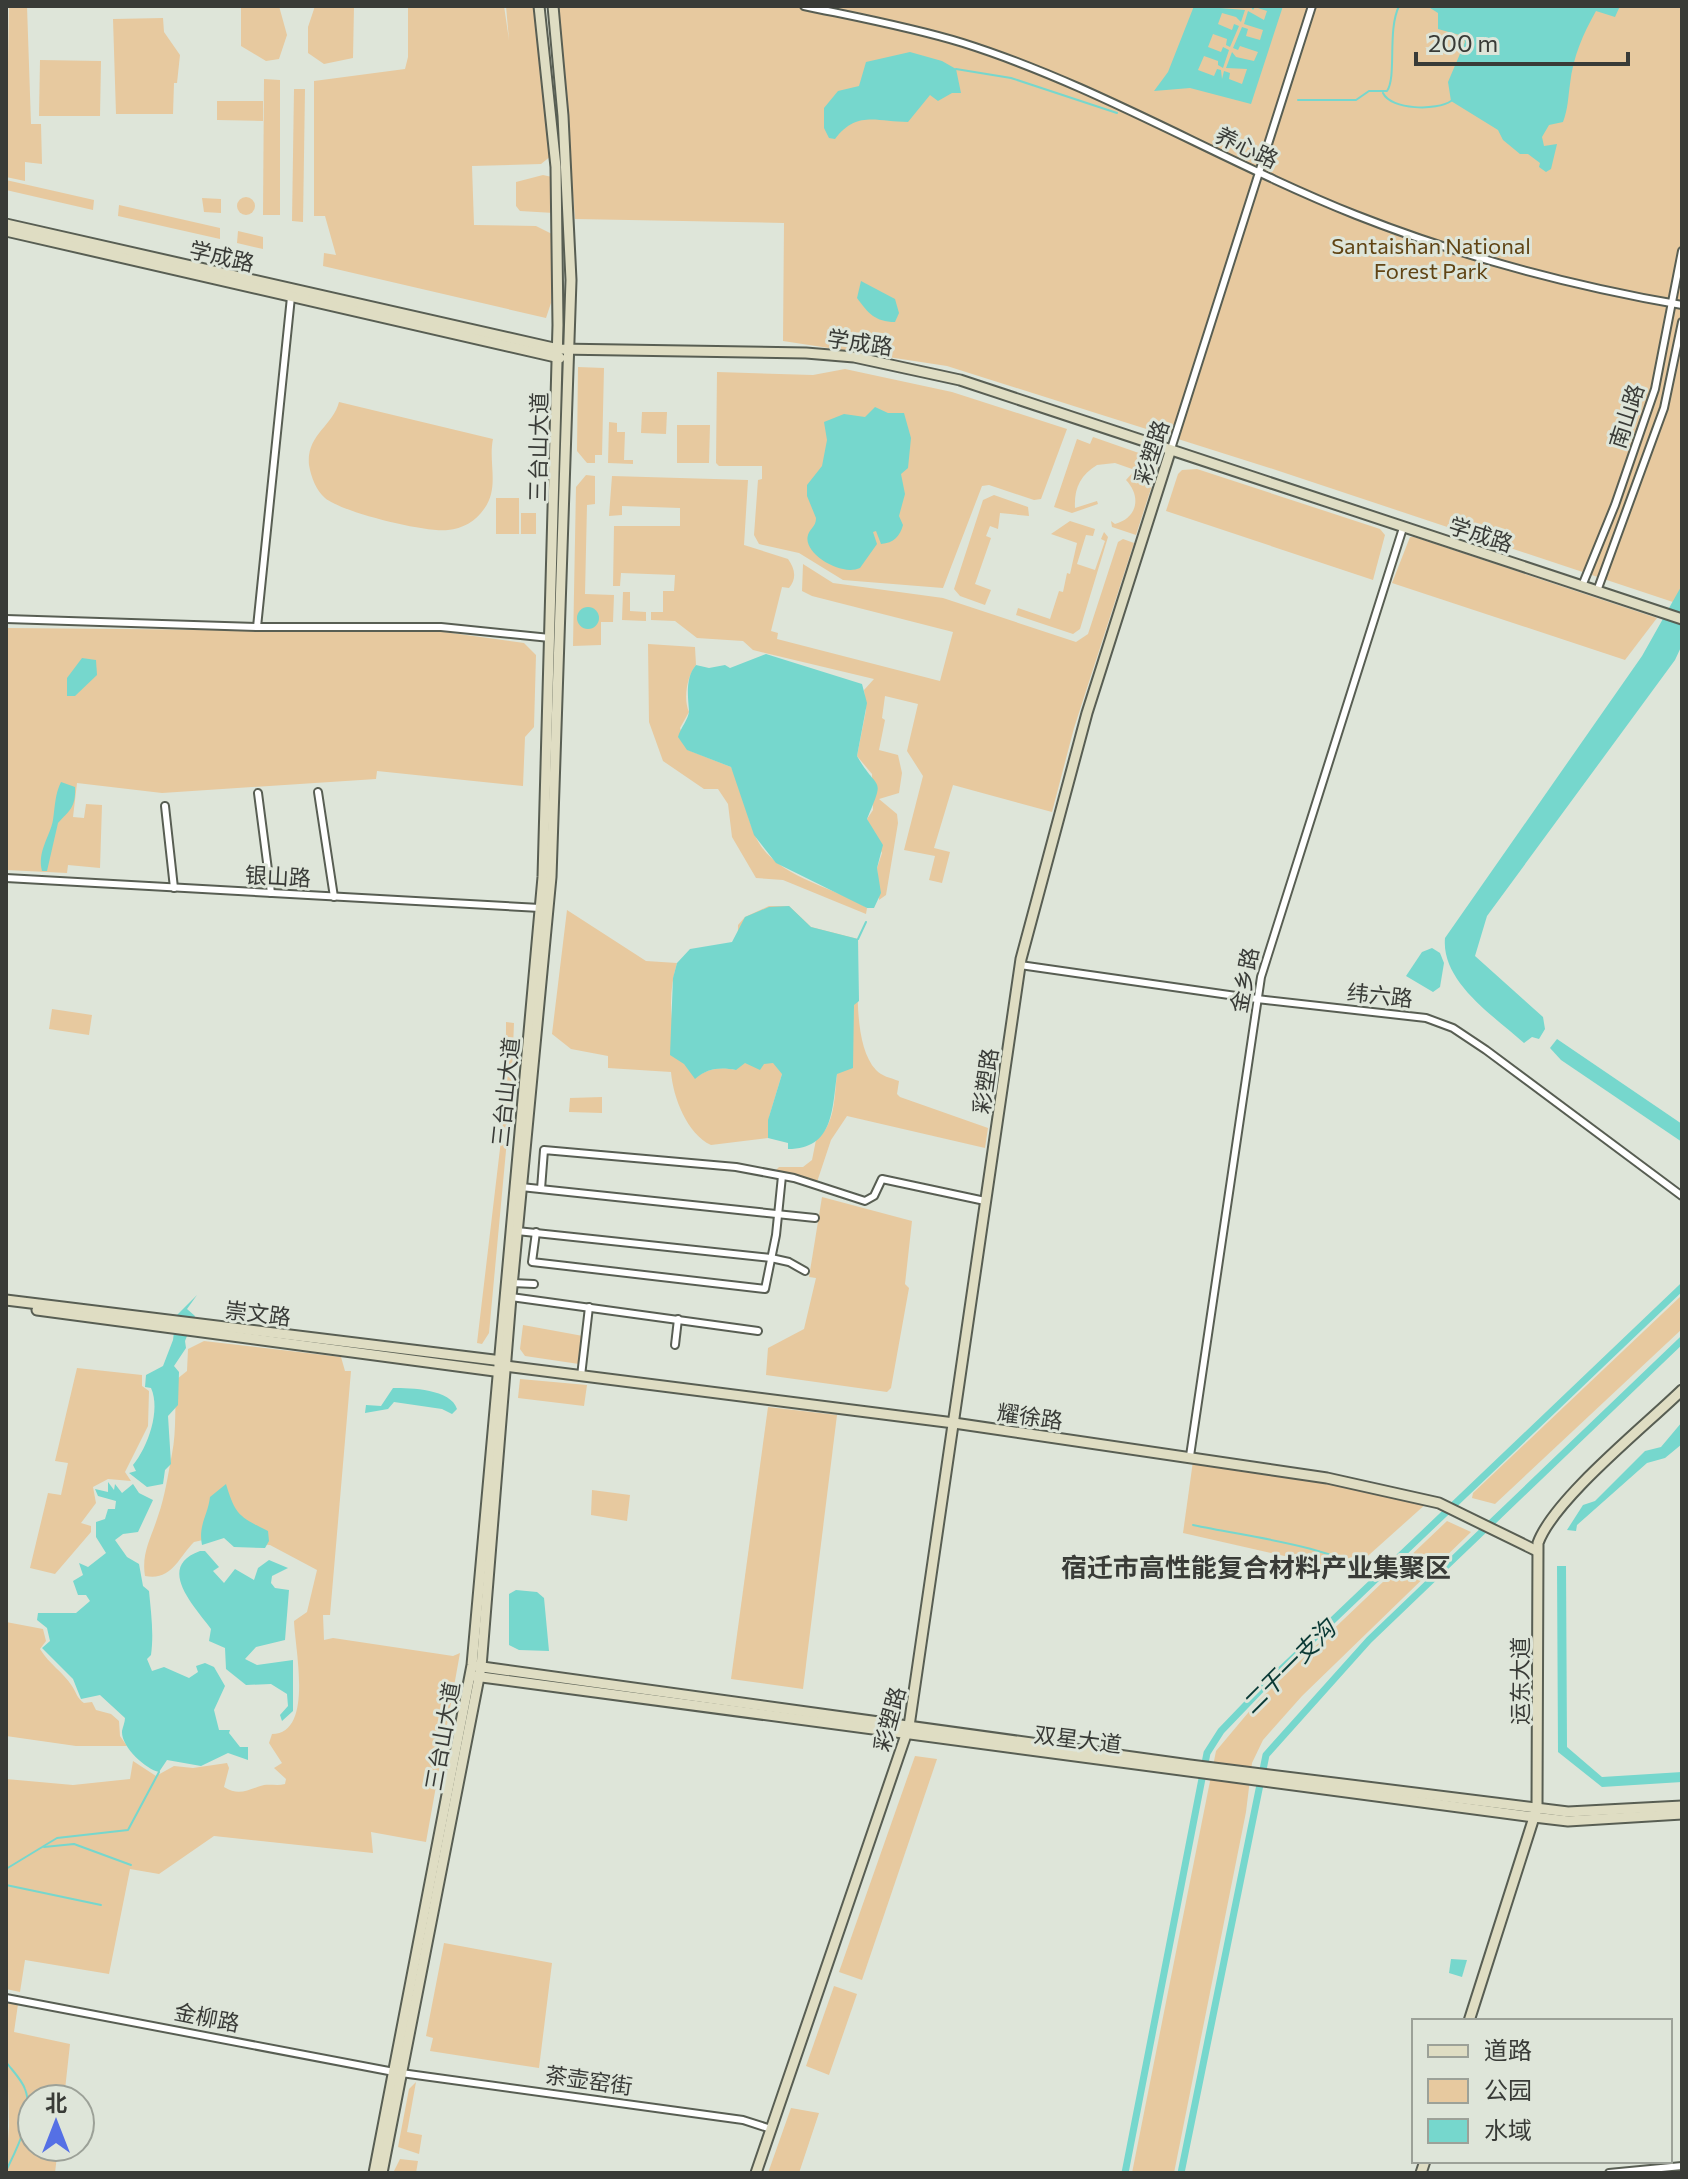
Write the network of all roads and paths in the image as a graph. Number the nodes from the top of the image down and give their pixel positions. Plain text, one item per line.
1 (539, 6) edge
2 (553, 6) edge
3 (804, 6) edge
4 (1312, 6) edge
5 (1259, 174) junction
6 (6, 224) edge
7 (6, 231) edge
8 (1682, 251) edge
9 (291, 297) junction
10 (1671, 303) junction
11 (1682, 305) edge
12 (1682, 322) edge
13 (558, 354) junction
14 (570, 354) junction
15 (1170, 452) junction
16 (1403, 528) junction
17 (1582, 586) junction
18 (1597, 591) junction
19 (6, 619) edge
20 (1682, 619) edge
21 (257, 627) junction
22 (556, 638) junction
23 (318, 792) dead end
24 (258, 793) dead end
25 (165, 806) dead end
26 (6, 878) edge
27 (174, 888) junction
28 (271, 893) junction
29 (334, 897) junction
30 (544, 909) junction
31 (1020, 965) junction
32 (1257, 999) junction
33 (782, 1176) junction
34 (521, 1187) junction
35 (541, 1189) junction
36 (1682, 1196) edge
37 (985, 1201) junction
38 (777, 1214) junction
39 (815, 1218) dead end
40 (517, 1231) junction
41 (536, 1232) junction
42 (771, 1258) junction
43 (805, 1271) dead end
44 (512, 1283) junction
45 (534, 1284) dead end
46 (511, 1297) junction
47 (6, 1302) edge
48 (589, 1307) junction
49 (678, 1319) junction
50 (758, 1331) dead end
51 (675, 1345) dead end
52 (502, 1366) junction
53 (581, 1376) junction
54 (1682, 1390) edge
55 (954, 1423) junction
56 (1190, 1456) junction
57 (1537, 1551) junction
58 (476, 1671) junction
59 (908, 1731) junction
60 (1682, 1806) edge
61 (1535, 1813) junction
62 (1682, 1814) edge
63 (6, 1998) edge
64 (1470, 2019) edge
65 (398, 2072) junction
66 (771, 2129) junction
67 (1682, 2166) edge
68 (374, 2173) edge
69 (382, 2173) edge
70 (756, 2173) edge
71 (1609, 2173) edge

1 - 13 street, 三台山大道
2 - 14 street, 三台山大道
3 - 5 street, 养心路
4 - 5 street, 彩塑路
5 - 10 street, 养心路
5 - 15 street, 彩塑路
6 - 13 street, 学成路
7 - 9 street, 学成路
8 - 10 street, 南山路
9 - 13 street, 学成路
9 - 21 street
10 - 11 street, 养心路
10 - 17 street, 南山路
12 - 18 street, 南山路
13 - 14 street, 学成路
13 - 22 street, 三台山大道
14 - 15 street, 学成路
14 - 22 street, 三台山大道
15 - 16 street, 学成路
15 - 31 street, 彩塑路
16 - 17 street, 学成路
16 - 32 street, 金乡路
17 - 18 street, 学成路
18 - 20 street, 学成路
19 - 21 street
21 - 22 street
22 - 30 street, 三台山大道
23 - 29 street
24 - 28 street
25 - 27 street
26 - 27 street, 银山路
27 - 28 street, 银山路
28 - 29 street, 银山路
29 - 30 street, 银山路
30 - 34 street, 三台山大道
30 - 52 street, 三台山大道
31 - 32 street, 纬六路
31 - 37 street, 彩塑路
32 - 36 street, 纬六路
32 - 56 street, 金乡路
33 - 35 street
33 - 37 street
33 - 38 street
34 - 35 street
34 - 40 street, 三台山大道
35 - 38 street
37 - 55 street, 彩塑路
38 - 39 street
38 - 42 street
40 - 41 street
40 - 44 street, 三台山大道
41 - 42 street
41 - 42 street
42 - 43 street
44 - 45 street
44 - 46 street, 三台山大道
46 - 48 street
46 - 52 street, 三台山大道
47 - 52 street, 崇文路
48 - 49 street
48 - 53 street
49 - 50 street
49 - 51 street
52 - 53 street, 耀徐路
52 - 58 street, 三台山大道
53 - 55 street, 耀徐路
54 - 57 street, 运东大道
55 - 56 street, 耀徐路
55 - 59 street, 彩塑路
56 - 57 street, 耀徐路
57 - 61 street, 运东大道
58 - 59 street, 双星大道
58 - 65 street, 三台山大道
59 - 61 street, 双星大道
59 - 66 street, 彩塑路
60 - 61 street
61 - 62 street
61 - 64 street, 运东大道
63 - 65 street, 金柳路
65 - 66 street, 茶壶窑街
65 - 68 street, 三台山大道
65 - 69 street, 三台山大道
66 - 70 street, 彩塑路
67 - 71 street

